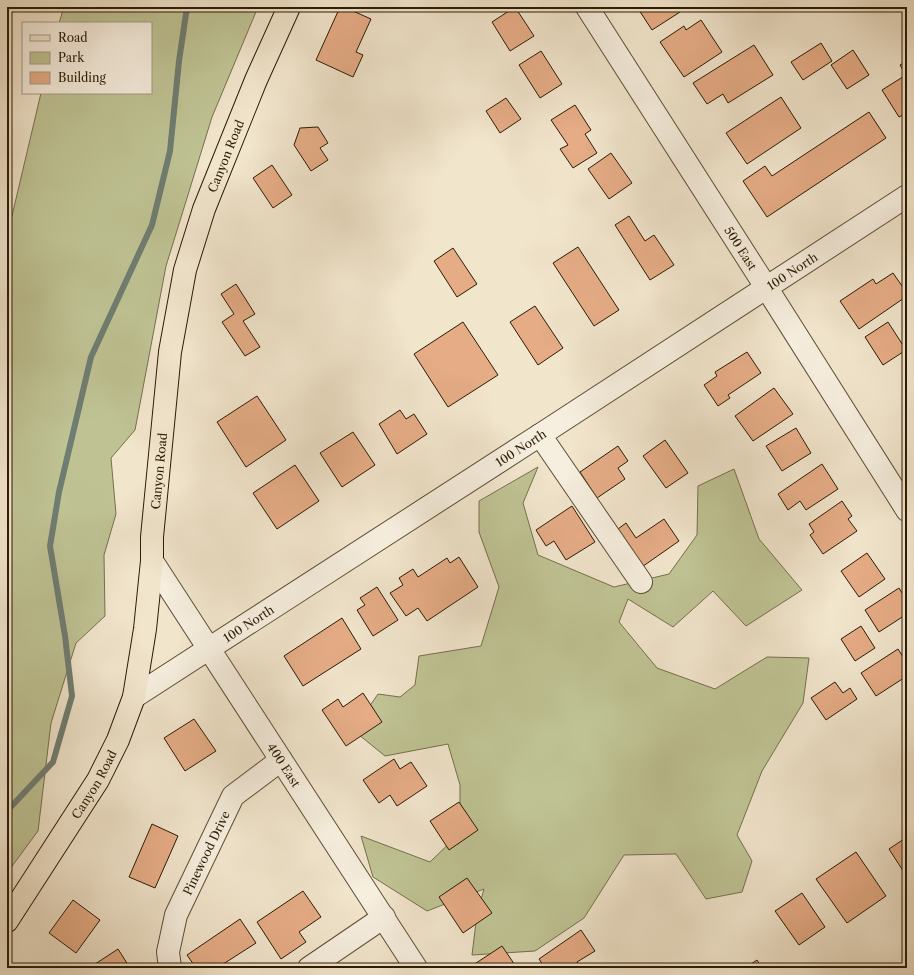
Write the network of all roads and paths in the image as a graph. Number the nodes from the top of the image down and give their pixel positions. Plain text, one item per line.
1 (290, 7) edge
2 (587, 7) edge
3 (907, 196) edge
4 (766, 287) junction
5 (540, 435) junction
6 (907, 510) edge
7 (152, 561) junction
8 (641, 582) dead end
9 (209, 649) junction
10 (134, 697) junction
11 (281, 760) junction
12 (384, 917) junction
13 (7, 921) edge
14 (170, 968) edge
15 (309, 968) edge
16 (416, 968) edge

1 - 7 main road, Canyon Road
2 - 4 street, 500 East
3 - 4 street, 100 North
4 - 5 street, 100 North
4 - 6 street, 500 East
5 - 8 street
5 - 9 street, 100 North
7 - 9 street, 400 East
7 - 10 main road, Canyon Road
9 - 10 street, 100 North
9 - 11 street, 400 East
10 - 13 main road, Canyon Road
11 - 12 street, 400 East
11 - 14 street, Pinewood Drive
12 - 15 street
12 - 16 street, 400 East

